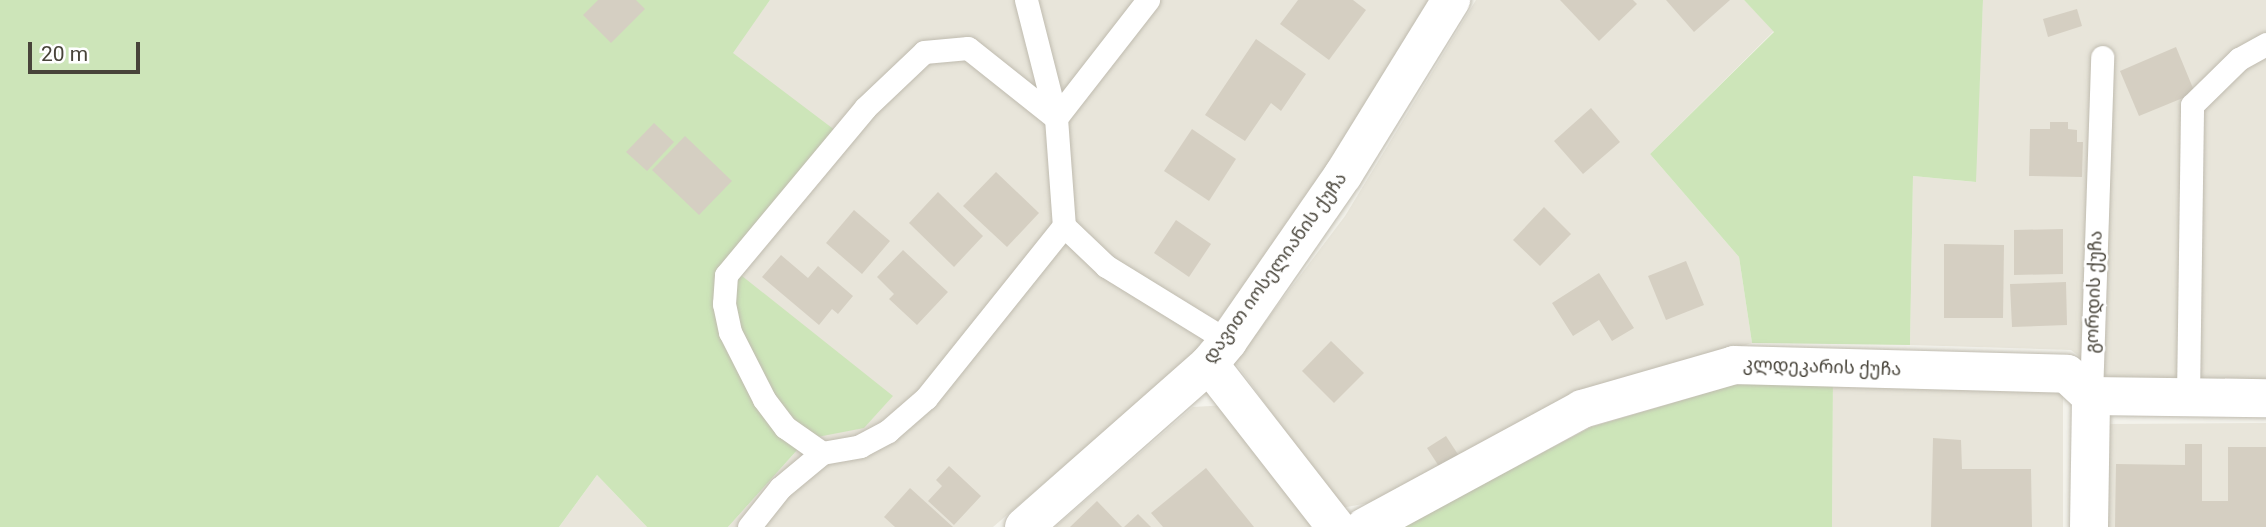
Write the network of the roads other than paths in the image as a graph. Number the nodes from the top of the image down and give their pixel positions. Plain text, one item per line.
1 (1026, 0) edge
2 (1147, 0) edge
3 (1451, 0) edge
4 (2266, 44) edge
5 (2102, 57) dead end
6 (1056, 118) junction
7 (1064, 226) junction
8 (1218, 353) junction
9 (2091, 396) junction
10 (2188, 397) junction
11 (2266, 398) edge
12 (822, 453) junction
13 (749, 527) edge
14 (1024, 527) edge
15 (1336, 527) edge
16 (1365, 527) edge
17 (2089, 527) edge

1 - 6 lane
2 - 6 lane
3 - 8 street, დავით იოსელიანის ქუჩა
4 - 10 lane
5 - 9 lane, გორდის ქუჩა
6 - 7 lane
6 - 12 lane
7 - 8 lane
7 - 12 lane
8 - 14 street, დავით იოსელიანის ქუჩა
8 - 15 street
9 - 10 street
9 - 16 street, კლდეკარის ქუჩა
9 - 17 street, გორდის ქუჩა
10 - 11 street
12 - 13 lane

